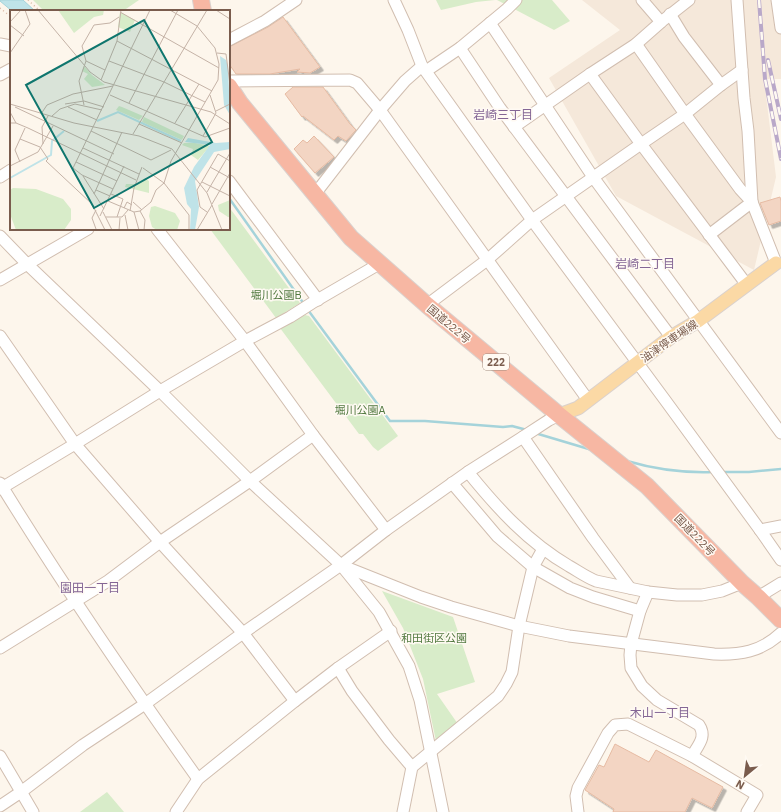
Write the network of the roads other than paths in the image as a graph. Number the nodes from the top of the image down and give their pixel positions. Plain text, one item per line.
1 (201, 0) edge
2 (296, 0) edge
3 (394, 0) edge
4 (516, 0) edge
5 (642, 0) edge
6 (689, 0) edge
7 (737, 0) edge
8 (778, 0) edge
9 (203, 10) edge
10 (670, 14) junction
11 (661, 22) junction
12 (490, 23) junction
13 (781, 28) edge
14 (230, 39) edge
15 (0, 44) edge
16 (636, 44) junction
17 (10, 46) edge
18 (460, 48) junction
19 (424, 69) junction
20 (10, 70) edge
21 (742, 70) junction
22 (590, 74) junction
23 (0, 75) edge
24 (230, 81) edge
25 (721, 85) junction
26 (230, 88) edge
27 (545, 105) junction
28 (380, 110) junction
29 (685, 114) junction
30 (514, 127) junction
31 (641, 144) junction
32 (10, 171) edge
33 (0, 177) edge
34 (593, 177) junction
35 (230, 182) edge
36 (315, 194) junction
37 (566, 197) junction
38 (752, 202) junction
39 (532, 220) junction
40 (86, 230) edge
41 (158, 230) edge
42 (709, 235) junction
43 (0, 236) edge
44 (487, 260) junction
45 (776, 263) joint
46 (27, 264) junction
47 (379, 264) junction
48 (0, 280) edge
49 (747, 286) junction
50 (315, 301) junction
51 (427, 305) junction
52 (698, 321) junction
53 (0, 336) edge
54 (671, 338) junction
55 (245, 341) junction
56 (637, 363) junction
57 (160, 391) junction
58 (588, 400) junction
59 (559, 415) junction
60 (781, 433) edge
61 (313, 435) junction
62 (523, 437) junction
63 (75, 444) junction
64 (468, 472) junction
65 (250, 481) junction
66 (452, 483) junction
67 (1, 487) edge
68 (781, 526) edge
69 (386, 530) junction
70 (760, 530) junction
71 (160, 542) junction
72 (543, 549) junction
73 (781, 560) edge
74 (341, 565) junction
75 (533, 567) junction
76 (742, 583) junction
77 (781, 583) edge
78 (630, 588) junction
79 (648, 592) junction
80 (758, 597) junction
81 (75, 602) junction
82 (640, 611) junction
83 (781, 620) edge
84 (519, 626) junction
85 (390, 631) junction
86 (243, 633) junction
87 (781, 633) edge
88 (631, 644) junction
89 (0, 648) edge
90 (338, 668) junction
91 (295, 702) junction
92 (145, 704) junction
93 (431, 751) junction
94 (0, 756) edge
95 (692, 756) junction
96 (412, 767) junction
97 (198, 779) junction
98 (21, 792) junction
99 (0, 806) edge
100 (33, 812) edge
101 (176, 812) edge
102 (403, 812) edge
103 (443, 812) edge
104 (578, 812) edge
105 (747, 812) edge

1 - 9 highway
2 - 14 street
3 - 19 street
4 - 12 street
5 - 11 street
6 - 10 street
7 - 21 street
8 - 13 street
10 - 11 street
10 - 25 street
11 - 16 street
12 - 18 street
12 - 27 street
15 - 17 street
16 - 22 street
16 - 29 street
18 - 19 street
18 - 30 street
19 - 28 street
19 - 39 street
20 - 23 street
21 - 25 street
21 - 38 street
22 - 27 street
22 - 31 street
24 - 28 street
25 - 29 street
26 - 36 highway, 国道222号 / 222
27 - 30 street
27 - 34 street
28 - 36 street
28 - 44 street
29 - 31 street
29 - 38 street
30 - 37 street
31 - 34 street
31 - 42 street
32 - 33 street
34 - 37 street
34 - 52 street
35 - 50 street
36 - 47 highway, 国道222号 / 222
37 - 39 street
37 - 54 street
38 - 42 street
38 - 45 street
39 - 44 street
39 - 56 street
40 - 46 street
41 - 55 street
42 - 49 street
43 - 46 street
44 - 51 street
44 - 58 street
45 - 49 main road, 油津停車場線
46 - 48 street
46 - 57 street
47 - 50 street
47 - 51 highway, 国道222号 / 222
49 - 52 main road, 油津停車場線
50 - 55 street
51 - 59 highway, 国道222号 / 222
52 - 54 main road, 油津停車場線
52 - 60 street
53 - 63 street
54 - 56 main road, 油津停車場線
55 - 57 street
55 - 61 street
56 - 58 main road, 油津停車場線
56 - 70 street
57 - 63 street
57 - 65 street
58 - 59 main road, 油津停車場線
59 - 62 street
59 - 76 highway, 国道222号 / 222
61 - 65 street
61 - 69 street
62 - 64 street
62 - 78 street
63 - 67 street
63 - 71 street
64 - 66 street
64 - 72 street
65 - 71 street
65 - 74 street
66 - 69 street
66 - 75 street
67 - 81 street
68 - 70 street
69 - 74 street
70 - 73 street
71 - 81 street
71 - 86 street
72 - 75 street
72 - 78 street
74 - 84 street
74 - 85 street
74 - 86 street
75 - 82 street
75 - 84 street
76 - 79 street
76 - 80 highway, 国道222号 / 222
77 - 80 street
78 - 79 street
79 - 82 street
80 - 83 highway, 国道222号 / 222
81 - 89 street
81 - 92 street
82 - 88 street
84 - 88 street
84 - 93 street
85 - 90 street
85 - 93 street
86 - 91 street
86 - 92 street
87 - 88 street
88 - 95 street
90 - 91 street
90 - 96 street
91 - 97 street
92 - 97 street
92 - 98 street
93 - 96 street
93 - 103 street
94 - 98 street
95 - 104 street
95 - 105 street
96 - 102 street
97 - 101 street
98 - 99 street
98 - 100 street

